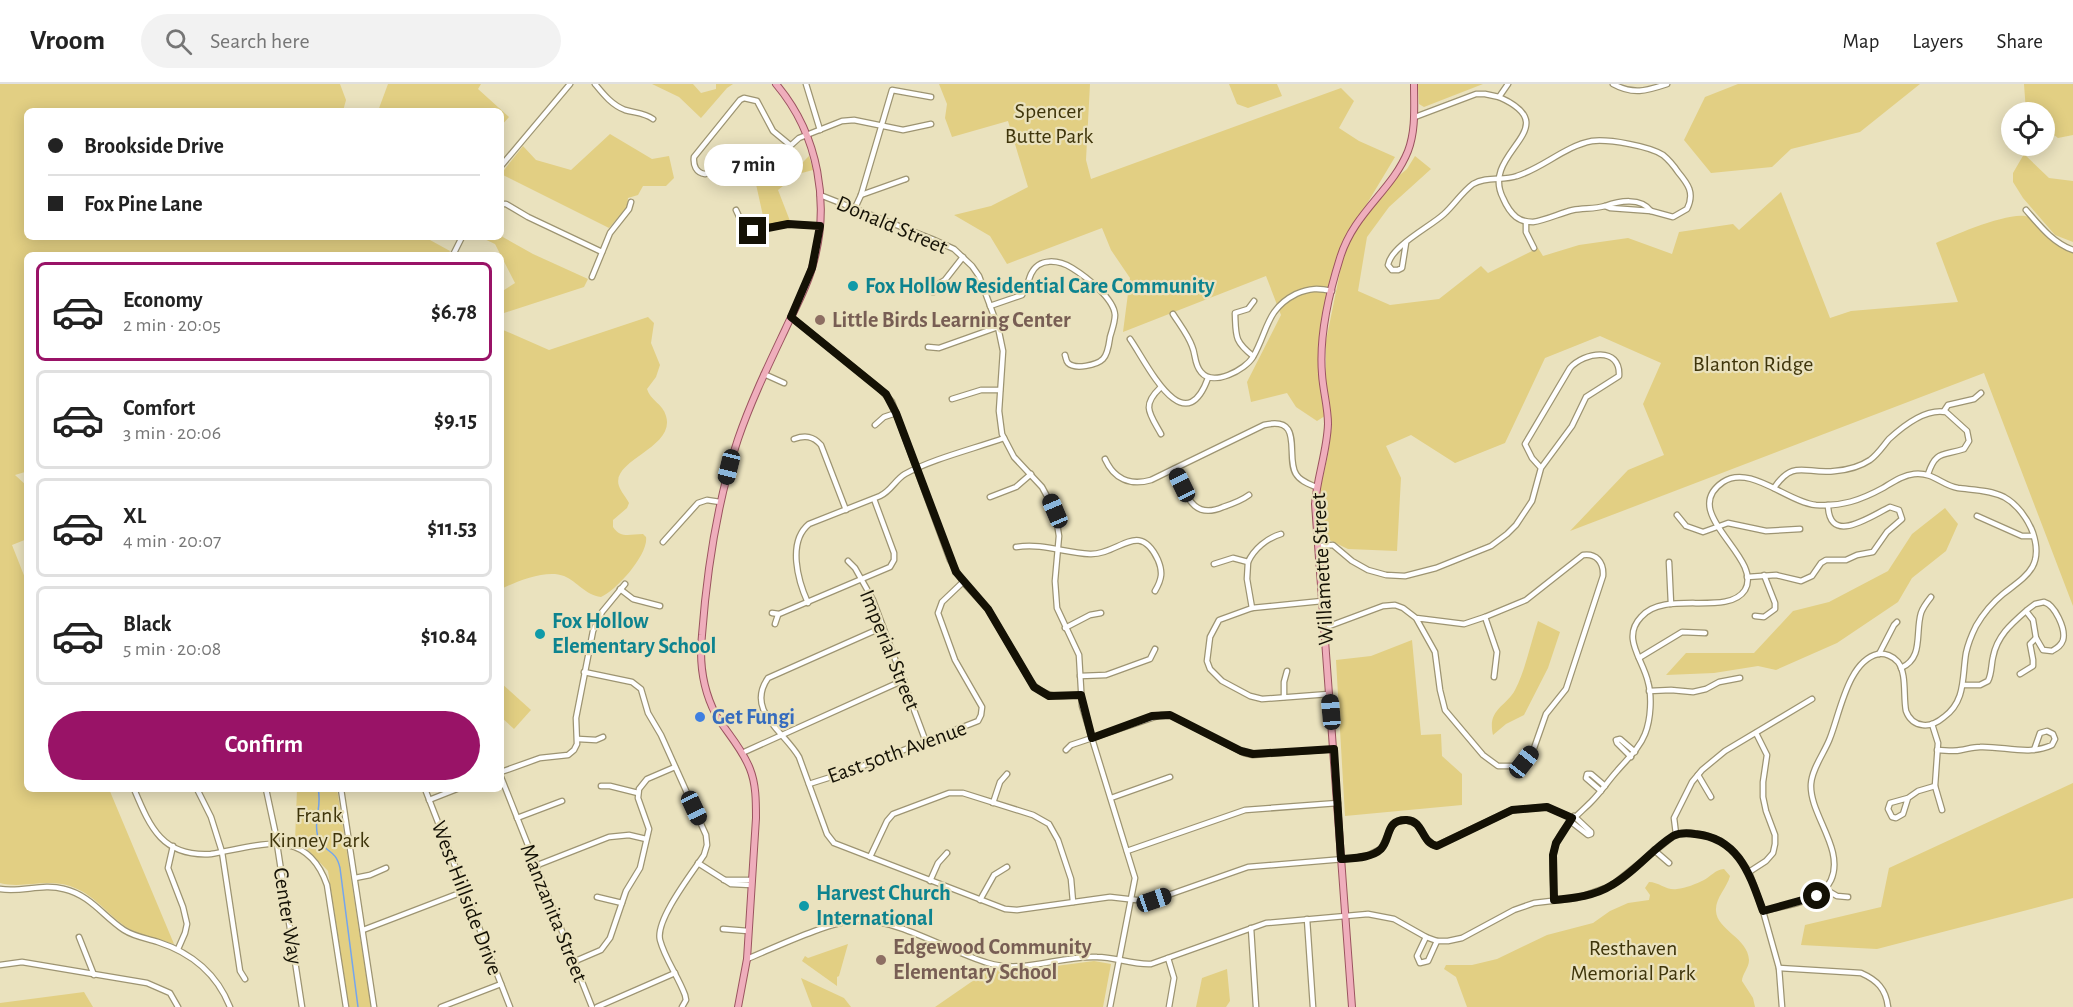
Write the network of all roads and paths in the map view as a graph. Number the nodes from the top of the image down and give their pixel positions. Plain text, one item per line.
1 (570, 84) edge
2 (595, 84) edge
3 (776, 84) edge
4 (806, 84) edge
5 (1414, 84) edge
6 (1508, 84) edge
7 (1614, 84) edge
8 (1666, 84) edge
9 (892, 87) edge
10 (931, 97) dead end
11 (1499, 97) junction
12 (1414, 117) junction
13 (653, 120) dead end
14 (931, 124) dead end
15 (882, 126) junction
16 (820, 130) junction
17 (807, 135) junction
18 (790, 145) junction
19 (504, 162) edge
20 (1498, 177) junction
21 (906, 179) dead end
22 (820, 195) junction
23 (861, 195) junction
24 (631, 202) dead end
25 (504, 204) edge
26 (855, 208) junction
27 (736, 210) dead end
28 (2026, 210) dead end
29 (1526, 222) junction
30 (820, 226) junction
31 (1406, 243) junction
32 (1534, 248) dead end
33 (2073, 250) edge
34 (602, 252) junction
35 (963, 257) junction
36 (592, 277) dead end
37 (1332, 291) junction
38 (933, 292) dead end
39 (1254, 301) dead end
40 (990, 306) junction
41 (1173, 314) dead end
42 (791, 317) junction
43 (998, 327) junction
44 (1130, 339) dead end
45 (928, 347) dead end
46 (1065, 355) dead end
47 (1253, 356) junction
48 (764, 374) junction
49 (1208, 378) junction
50 (784, 383) dead end
51 (1160, 388) junction
52 (1000, 390) junction
53 (1981, 393) dead end
54 (952, 399) dead end
55 (1944, 411) junction
56 (896, 413) junction
57 (875, 425) dead end
58 (1161, 434) dead end
59 (1004, 438) junction
60 (794, 439) dead end
61 (1105, 459) dead end
62 (917, 468) junction
63 (1541, 468) junction
64 (1174, 469) junction
65 (1031, 474) junction
66 (1928, 474) junction
67 (1316, 487) junction
68 (1774, 488) junction
69 (1249, 495) dead end
70 (990, 497) dead end
71 (874, 499) junction
72 (720, 502) junction
73 (1828, 505) junction
74 (846, 510) junction
75 (1677, 515) dead end
76 (1977, 516) dead end
77 (1718, 526) junction
78 (1800, 529) dead end
79 (1281, 534) dead end
80 (2033, 536) junction
81 (663, 542) dead end
82 (1319, 546) junction
83 (1016, 547) dead end
84 (1059, 548) junction
85 (848, 561) dead end
86 (1669, 561) dead end
87 (1248, 562) junction
88 (1214, 564) dead end
89 (1764, 575) junction
90 (1747, 577) junction
91 (862, 581) junction
92 (963, 582) junction
93 (625, 584) dead end
94 (620, 589) junction
95 (1155, 591) dead end
96 (1931, 597) dead end
97 (1322, 601) junction
98 (808, 603) junction
99 (1671, 604) junction
100 (660, 606) dead end
101 (1251, 608) junction
102 (2026, 611) junction
103 (772, 613) dead end
104 (1101, 613) dead end
105 (778, 615) junction
106 (1755, 616) dead end
107 (1485, 617) junction
108 (1416, 618) junction
109 (1431, 620) junction
110 (1898, 622) dead end
111 (776, 624) dead end
112 (883, 627) junction
113 (1065, 628) junction
114 (1324, 628) junction
115 (1423, 631) junction
116 (1705, 633) dead end
117 (2036, 638) junction
118 (1155, 649) dead end
119 (1879, 654) junction
120 (1639, 658) junction
121 (1901, 668) junction
122 (1287, 671) dead end
123 (584, 672) junction
124 (2020, 674) dead end
125 (1080, 676) junction
126 (1494, 676) dead end
127 (1740, 678) dead end
128 (904, 680) junction
129 (1963, 685) junction
130 (1649, 691) junction
131 (1329, 694) junction
132 (1081, 695) junction
133 (1284, 697) junction
134 (1812, 699) dead end
135 (1932, 724) junction
136 (1756, 733) junction
137 (782, 734) junction
138 (603, 737) dead end
139 (1092, 738) junction
140 (578, 739) junction
141 (926, 742) junction
142 (1334, 749) junction
143 (1066, 750) dead end
144 (1937, 750) junction
145 (2034, 750) junction
146 (742, 753) junction
147 (675, 766) junction
148 (504, 771) edge
149 (1007, 774) dead end
150 (1698, 775) junction
151 (1170, 777) dead end
152 (809, 783) junction
153 (504, 785) edge
154 (601, 786) dead end
155 (1605, 786) junction
156 (1935, 786) junction
157 (1601, 791) junction
158 (135, 792) edge
159 (198, 792) edge
160 (267, 792) edge
161 (341, 792) edge
162 (426, 792) edge
163 (449, 792) edge
164 (638, 793) junction
165 (1711, 797) dead end
166 (1111, 798) junction
167 (1908, 798) junction
168 (429, 800) junction
169 (562, 801) dead end
170 (993, 803) junction
171 (1338, 803) junction
172 (1942, 810) dead end
173 (517, 818) junction
174 (1572, 819) junction
175 (1676, 834) junction
176 (646, 839) junction
177 (277, 843) junction
178 (173, 846) junction
179 (1654, 850) junction
180 (1127, 851) junction
181 (222, 852) junction
182 (947, 853) dead end
183 (870, 857) junction
184 (1341, 859) junction
185 (698, 863) junction
186 (1669, 863) dead end
187 (535, 866) junction
188 (1007, 867) dead end
189 (386, 868) dead end
190 (1749, 872) junction
191 (355, 878) junction
192 (930, 881) junction
193 (751, 882) junction
194 (0, 889) edge
195 (1825, 889) junction
196 (465, 891) junction
197 (597, 897) dead end
198 (1848, 897) dead end
199 (1132, 898) junction
200 (980, 900) junction
201 (1554, 900) junction
202 (1073, 902) junction
203 (622, 903) junction
204 (1763, 911) junction
205 (1345, 916) junction
206 (1307, 919) junction
207 (1251, 928) junction
208 (723, 929) dead end
209 (363, 930) junction
210 (748, 932) junction
211 (79, 937) dead end
212 (1426, 937) junction
213 (1437, 941) junction
214 (178, 949) junction
215 (747, 958) junction
216 (1168, 958) junction
217 (1119, 960) junction
218 (573, 962) junction
219 (0, 965) edge
220 (1779, 968) junction
221 (675, 973) junction
222 (94, 975) junction
223 (245, 979) dead end
224 (501, 984) junction
225 (178, 1007) edge
226 (230, 1007) edge
227 (302, 1007) edge
228 (346, 1007) edge
229 (375, 1007) edge
230 (441, 1007) edge
231 (510, 1007) edge
232 (592, 1007) edge
233 (597, 1007) edge
234 (682, 1007) edge
235 (738, 1007) edge
236 (1110, 1007) edge
237 (1169, 1007) edge
238 (1256, 1007) edge
239 (1313, 1007) edge
240 (1352, 1007) edge
241 (1782, 1007) edge
242 (1888, 1007) edge

1 - 19 street
2 - 13 street
3 - 17 main road
4 - 16 street
5 - 12 main road, Willamette Street
6 - 11 street
7 - 8 street
9 - 10 street
9 - 15 street
11 - 12 street
11 - 20 street
12 - 37 main road, Willamette Street
14 - 15 street
15 - 16 street
15 - 23 street
16 - 17 street
17 - 18 street
17 - 22 main road
18 - 18 street
20 - 29 street
20 - 29 street
20 - 31 street
21 - 23 street
22 - 26 street, Donald Street
22 - 30 main road
23 - 26 street
24 - 34 street
25 - 34 street
26 - 35 street, Donald Street
27 - 30 street
28 - 33 street
29 - 32 street
30 - 42 main road
31 - 31 street
34 - 36 street
35 - 38 street, Donald Street
35 - 40 street, Donald Street
37 - 47 street
37 - 67 main road, Willamette Street
39 - 47 street
40 - 43 street, Donald Street
40 - 46 street
41 - 49 street
42 - 48 main road
42 - 56 street
43 - 45 street
43 - 52 street, Donald Street
44 - 51 street
47 - 49 street
48 - 50 street
48 - 72 main road
49 - 51 street
51 - 58 street
52 - 54 street
52 - 59 street, Donald Street
53 - 55 street
55 - 66 street
55 - 68 street
56 - 57 street
56 - 62 street
59 - 62 street
59 - 65 street, Donald Street
60 - 74 street
61 - 64 street
62 - 71 street
62 - 92 street
63 - 63 street
63 - 82 street
64 - 67 street
64 - 69 street
65 - 70 street
65 - 84 street, Donald Street
66 - 73 street
66 - 80 street
67 - 82 main road, Willamette Street
68 - 73 street
68 - 77 street
71 - 74 street
71 - 91 street
72 - 81 street
72 - 146 main road
73 - 89 street
74 - 98 street
75 - 77 street
76 - 80 street
77 - 78 street
77 - 90 street
79 - 87 street
80 - 129 street
82 - 97 main road, Willamette Street
83 - 84 street
84 - 95 street
84 - 113 street, Donald Street
85 - 91 street, Imperial Street
86 - 99 street
87 - 88 street
87 - 101 street
89 - 90 street
89 - 106 street
90 - 99 street
91 - 98 street
91 - 112 street, Imperial Street
92 - 132 street
92 - 141 street, East 50th Avenue
93 - 94 street
94 - 100 street
94 - 123 street
96 - 121 street
97 - 101 street
97 - 114 main road, Willamette Street
98 - 105 street
99 - 120 street
101 - 133 street
102 - 117 street
102 - 117 street
102 - 129 street
103 - 105 street
104 - 113 street
105 - 111 street
107 - 109 street
107 - 115 street
107 - 126 street
108 - 109 street
108 - 114 street
108 - 115 street
109 - 115 street
110 - 119 street
112 - 128 street, Imperial Street
112 - 137 street
113 - 125 street, Donald Street
114 - 131 main road, Willamette Street
116 - 120 street
117 - 124 street
118 - 125 street
119 - 121 street
119 - 195 street
120 - 130 street
121 - 135 street
122 - 133 street
123 - 140 street
123 - 147 street
125 - 132 street, Donald Street
127 - 130 street
128 - 137 street
128 - 141 street, Imperial Street
129 - 135 street
130 - 155 street
131 - 133 street
131 - 142 main road, Willamette Street
132 - 139 street, Donald Street
134 - 136 street
135 - 144 street
136 - 150 street
136 - 190 street
137 - 146 street
137 - 152 street
138 - 140 street
139 - 142 street
139 - 143 street
139 - 166 street, Donald Street
140 - 148 street
141 - 152 street, East 50th Avenue
142 - 171 main road, Willamette Street
144 - 145 street
144 - 156 street
145 - 145 street
146 - 193 main road
147 - 164 street
147 - 185 street
149 - 170 street
150 - 165 street
150 - 175 street
151 - 166 street
152 - 183 street
153 - 173 street, Manzanita Street
154 - 164 street
155 - 157 street
155 - 157 street
156 - 167 street
156 - 172 street
157 - 174 street
158 - 178 street
159 - 181 street
160 - 177 street, Center Way
161 - 191 street
162 - 168 street, West Hillside Drive
163 - 168 street
164 - 176 street
166 - 180 street, Donald Street
167 - 167 street
168 - 196 street, West Hillside Drive
169 - 173 street, Manzanita Street
170 - 183 street
170 - 202 street
171 - 180 street
171 - 184 main road, Willamette Street
173 - 187 street, Manzanita Street
174 - 184 street
174 - 201 street
175 - 179 street
175 - 190 street
176 - 187 street
176 - 203 street
177 - 181 street
177 - 227 street, Center Way
177 - 228 street
178 - 181 street
178 - 214 street
179 - 186 street
179 - 201 street
180 - 199 street, Donald Street
181 - 223 street
182 - 192 street
183 - 192 street
184 - 199 street
184 - 205 main road, Willamette Street
185 - 193 street
185 - 221 street
187 - 218 street, Manzanita Street
188 - 200 street
189 - 191 street
190 - 204 street
191 - 209 street
192 - 200 street
193 - 210 main road
194 - 214 street
195 - 198 street
195 - 204 street
196 - 209 street
196 - 224 street, West Hillside Drive
197 - 203 street
199 - 202 street
199 - 217 street, Donald Street
200 - 202 street
201 - 213 street
203 - 218 street
204 - 220 street
205 - 206 street
205 - 212 street
205 - 240 main road, Willamette Street
206 - 207 street
206 - 239 street
207 - 216 street
207 - 238 street
208 - 210 street
209 - 229 street
210 - 215 main road
211 - 222 street
212 - 213 street
212 - 213 street
214 - 226 street
215 - 217 street
215 - 235 main road
216 - 217 street
216 - 237 street
217 - 236 street, Donald Street
218 - 232 street, Manzanita Street
219 - 222 street
220 - 241 street
220 - 242 street
221 - 233 street
221 - 234 street
222 - 225 street
224 - 230 street
224 - 231 street, West Hillside Drive

